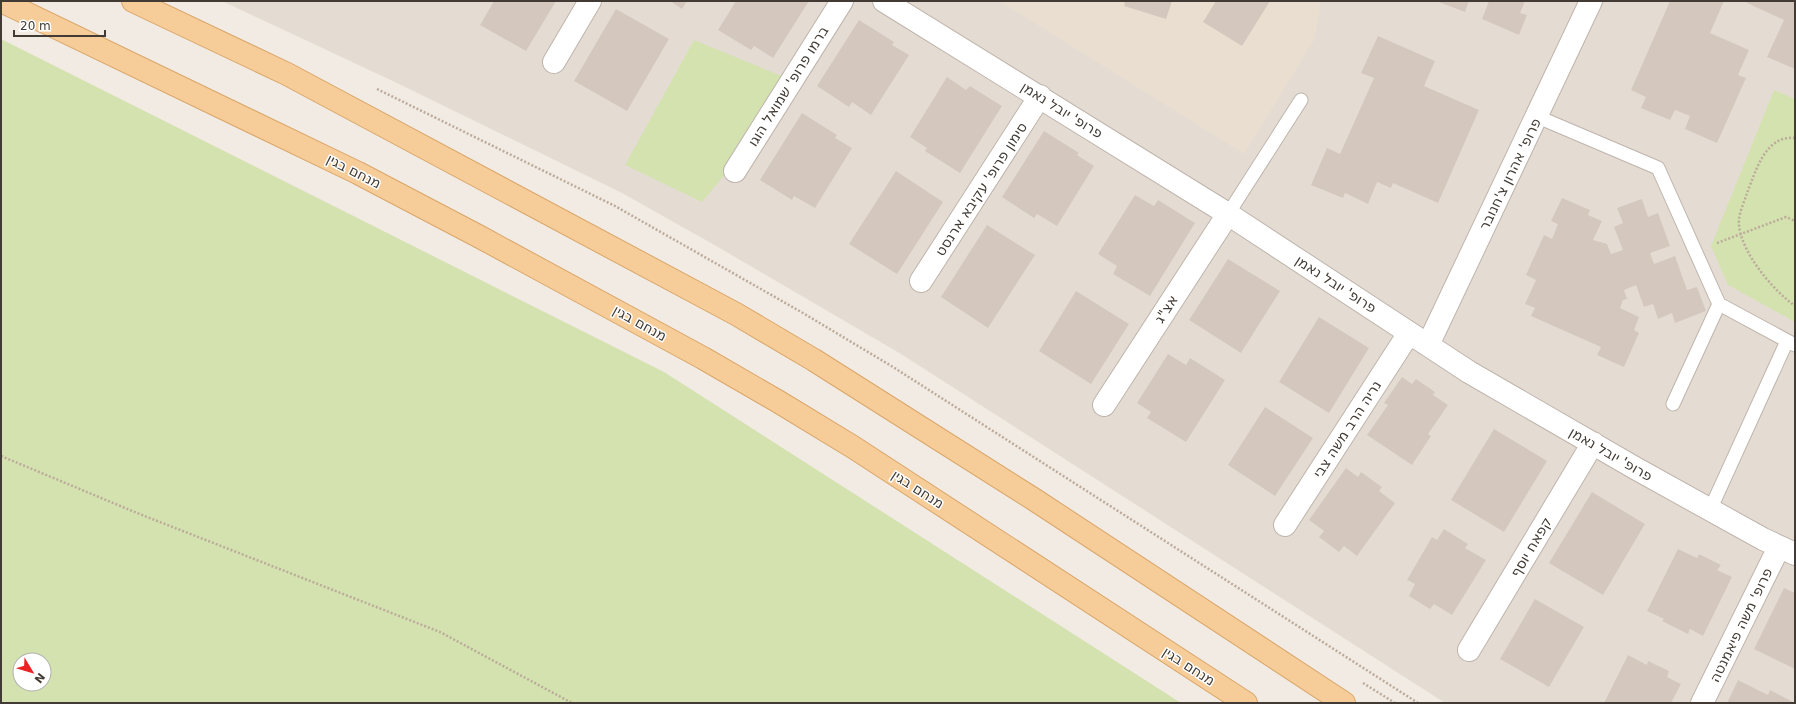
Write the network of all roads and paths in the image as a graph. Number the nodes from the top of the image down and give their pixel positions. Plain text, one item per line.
1 (133, 1) edge
2 (590, 1) edge
3 (842, 1) edge
4 (884, 1) edge
5 (1592, 1) edge
6 (6, 4) edge
7 (554, 62) dead end
8 (1040, 96) junction
9 (1301, 100) dead end
10 (1538, 117) junction
11 (1795, 138) edge
12 (735, 171) dead end
13 (1228, 214) junction
14 (1795, 220) edge
15 (1741, 235) junction
16 (1695, 250) junction
17 (921, 281) dead end
18 (1719, 304) junction
19 (1795, 306) edge
20 (1409, 333) junction
21 (1791, 343) edge
22 (1428, 346) junction
23 (1673, 404) dead end
24 (1104, 405) dead end
25 (1593, 443) junction
26 (1, 456) edge
27 (1710, 510) junction
28 (1285, 524) dead end
29 (1787, 550) edge
30 (1469, 650) dead end
31 (572, 703) edge
32 (1246, 703) edge
33 (1344, 703) edge
34 (1702, 703) edge

1 - 33 main road
2 - 7 street
3 - 12 street, ברמו פרופ' שמואל הוגו
4 - 8 street, פרופ' יובל נאמן
5 - 10 street, פרופ' אהרון צ'חנובר
6 - 32 main road, מנחם בגין
8 - 13 street, פרופ' יובל נאמן
8 - 17 street, סימון פרופ' עקיבא ארנסט
9 - 13 lane
10 - 16 lane
10 - 22 street, פרופ' אהרון צ'חנובר
11 - 15 path
13 - 20 street, פרופ' יובל נאמן
13 - 24 street, אצ"ג
14 - 15 path
15 - 16 path
15 - 19 path
16 - 18 lane
18 - 21 lane
18 - 23 lane
20 - 22 street, פרופ' יובל נאמן
20 - 28 street, נריה הרב משה צבי
21 - 27 lane
22 - 25 street, פרופ' יובל נאמן
25 - 27 street, פרופ' יובל נאמן
25 - 30 street, קפאח יוסף
26 - 31 path
27 - 29 street, פרופ' יובל נאמן
29 - 34 street, פרופ' משה פיאמנטה

